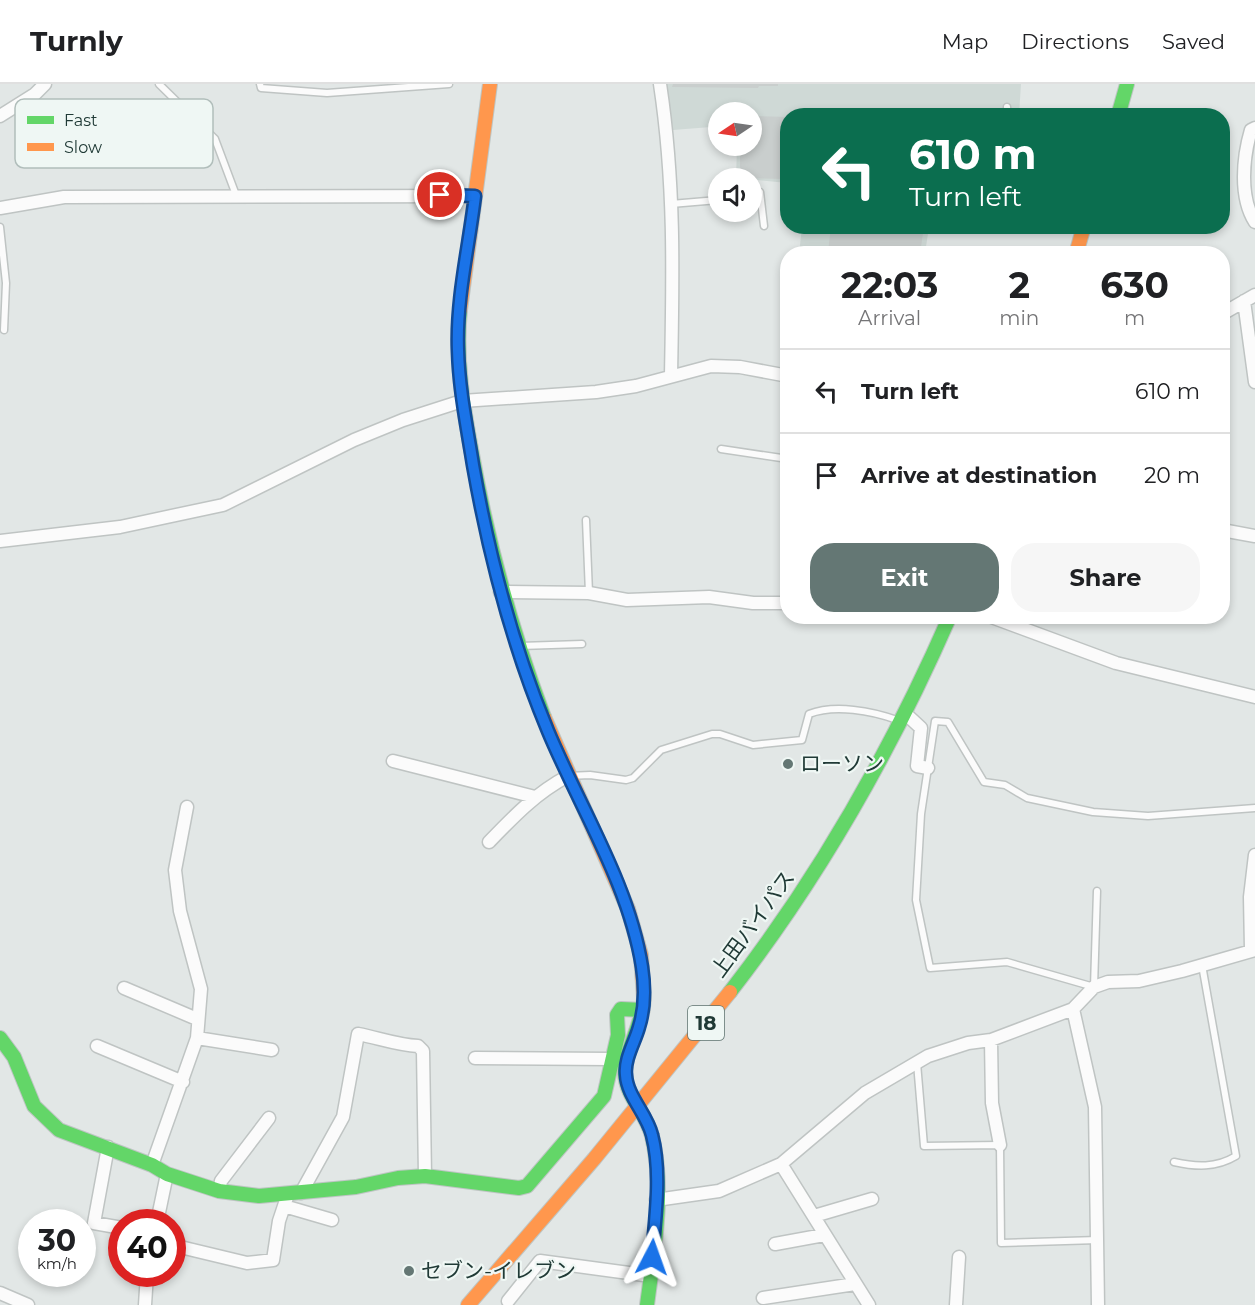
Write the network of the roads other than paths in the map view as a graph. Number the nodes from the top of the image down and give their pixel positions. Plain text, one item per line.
1 (45, 84) edge
2 (159, 84) edge
3 (260, 84) edge
4 (449, 84) edge
5 (490, 84) edge
6 (660, 84) edge
7 (1127, 84) edge
8 (27, 99) edge
9 (172, 99) edge
10 (15, 107) edge
11 (1120, 108) edge
12 (0, 116) edge
13 (1255, 128) edge
14 (213, 138) edge
15 (236, 195) junction
16 (475, 196) junction
17 (708, 201) edge
18 (671, 204) junction
19 (0, 208) edge
20 (762, 209) edge
21 (1255, 222) edge
22 (764, 226) dead end
23 (0, 227) edge
24 (1250, 298) edge
25 (1230, 309) edge
26 (4, 330) dead end
27 (780, 374) edge
28 (671, 375) junction
29 (1255, 382) edge
30 (462, 401) junction
31 (721, 449) dead end
32 (780, 458) edge
33 (586, 520) dead end
34 (1230, 531) edge
35 (1255, 536) edge
36 (0, 542) edge
37 (500, 592) junction
38 (588, 592) junction
39 (780, 603) edge
40 (947, 624) edge
41 (1011, 624) edge
42 (582, 644) dead end
43 (517, 646) junction
44 (1255, 697) edge
45 (905, 719) junction
46 (393, 761) dead end
47 (928, 768) junction
48 (568, 776) junction
49 (534, 797) junction
50 (187, 807) dead end
51 (1255, 808) edge
52 (489, 842) dead end
53 (1255, 855) edge
54 (1097, 891) dead end
55 (1253, 949) edge
56 (1202, 964) junction
57 (1094, 987) junction
58 (124, 988) dead end
59 (1073, 1009) junction
60 (643, 1010) junction
61 (197, 1019) junction
62 (0, 1038) edge
63 (197, 1038) junction
64 (991, 1040) junction
65 (98, 1046) dead end
66 (272, 1050) dead end
67 (475, 1058) dead end
68 (610, 1059) junction
69 (917, 1064) junction
70 (183, 1082) junction
71 (638, 1106) junction
72 (269, 1118) dead end
73 (1000, 1145) junction
74 (108, 1147) junction
75 (1174, 1162) dead end
76 (781, 1164) junction
77 (153, 1165) junction
78 (166, 1174) junction
79 (425, 1176) junction
80 (219, 1191) junction
81 (291, 1198) junction
82 (872, 1199) dead end
83 (656, 1200) junction
84 (159, 1209) edge
85 (814, 1216) junction
86 (332, 1220) dead end
87 (108, 1226) edge
88 (824, 1235) junction
89 (1098, 1240) junction
90 (775, 1244) dead end
91 (186, 1248) edge
92 (520, 1248) junction
93 (959, 1257) dead end
94 (540, 1261) junction
95 (651, 1276) junction
96 (855, 1284) junction
97 (146, 1287) edge
98 (0, 1293) edge
99 (763, 1298) dead end
100 (508, 1301) dead end
101 (28, 1305) edge
102 (145, 1305) edge
103 (468, 1305) edge
104 (647, 1305) edge
105 (870, 1305) edge
106 (956, 1305) edge
107 (1098, 1305) edge

1 - 8 street
2 - 9 lane
3 - 4 lane
5 - 16 main road
6 - 18 street
7 - 11 main road
10 - 12 street
13 - 21 street
14 - 15 lane
15 - 16 street
15 - 19 street
16 - 30 main road
17 - 18 lane
18 - 28 street
20 - 22 lane
23 - 26 lane
24 - 25 street
24 - 29 street
27 - 28 street
28 - 30 street
30 - 36 street
30 - 37 main road
31 - 32 lane
33 - 38 lane
34 - 35 street
37 - 38 street
37 - 43 main road
38 - 39 street
40 - 45 main road, 上田バイパス / 18
41 - 44 street
42 - 43 lane
43 - 48 main road
45 - 47 street
45 - 48 lane
45 - 71 main road, 上田バイパス / 18
46 - 49 street
47 - 51 lane
47 - 57 lane
48 - 49 street
48 - 60 main road
49 - 52 street
50 - 61 street
53 - 55 street
54 - 57 lane
55 - 56 street
56 - 57 street
56 - 75 lane
57 - 59 street
58 - 61 street
59 - 64 street
59 - 89 street
60 - 68 main road
60 - 71 main road
61 - 63 street
62 - 74 main road
63 - 66 street
63 - 70 street
64 - 69 street
64 - 73 street
65 - 70 street
67 - 68 street
68 - 79 main road
69 - 73 lane
69 - 76 street
70 - 77 street
71 - 83 main road
71 - 92 main road, 上田バイパス / 18
72 - 80 street
73 - 89 lane
74 - 77 main road
74 - 87 street
76 - 83 street
76 - 85 street
77 - 78 main road
78 - 80 main road
78 - 84 street
79 - 81 main road
79 - 81 street
80 - 81 main road
81 - 86 street
81 - 91 street
82 - 85 street
83 - 95 main road
85 - 88 street
88 - 90 street
88 - 96 street
89 - 107 street
92 - 94 street
92 - 103 main road, 上田バイパス / 18
93 - 106 street
94 - 95 street
94 - 100 street
95 - 104 main road
96 - 99 street
96 - 105 street
97 - 102 street
98 - 101 street

